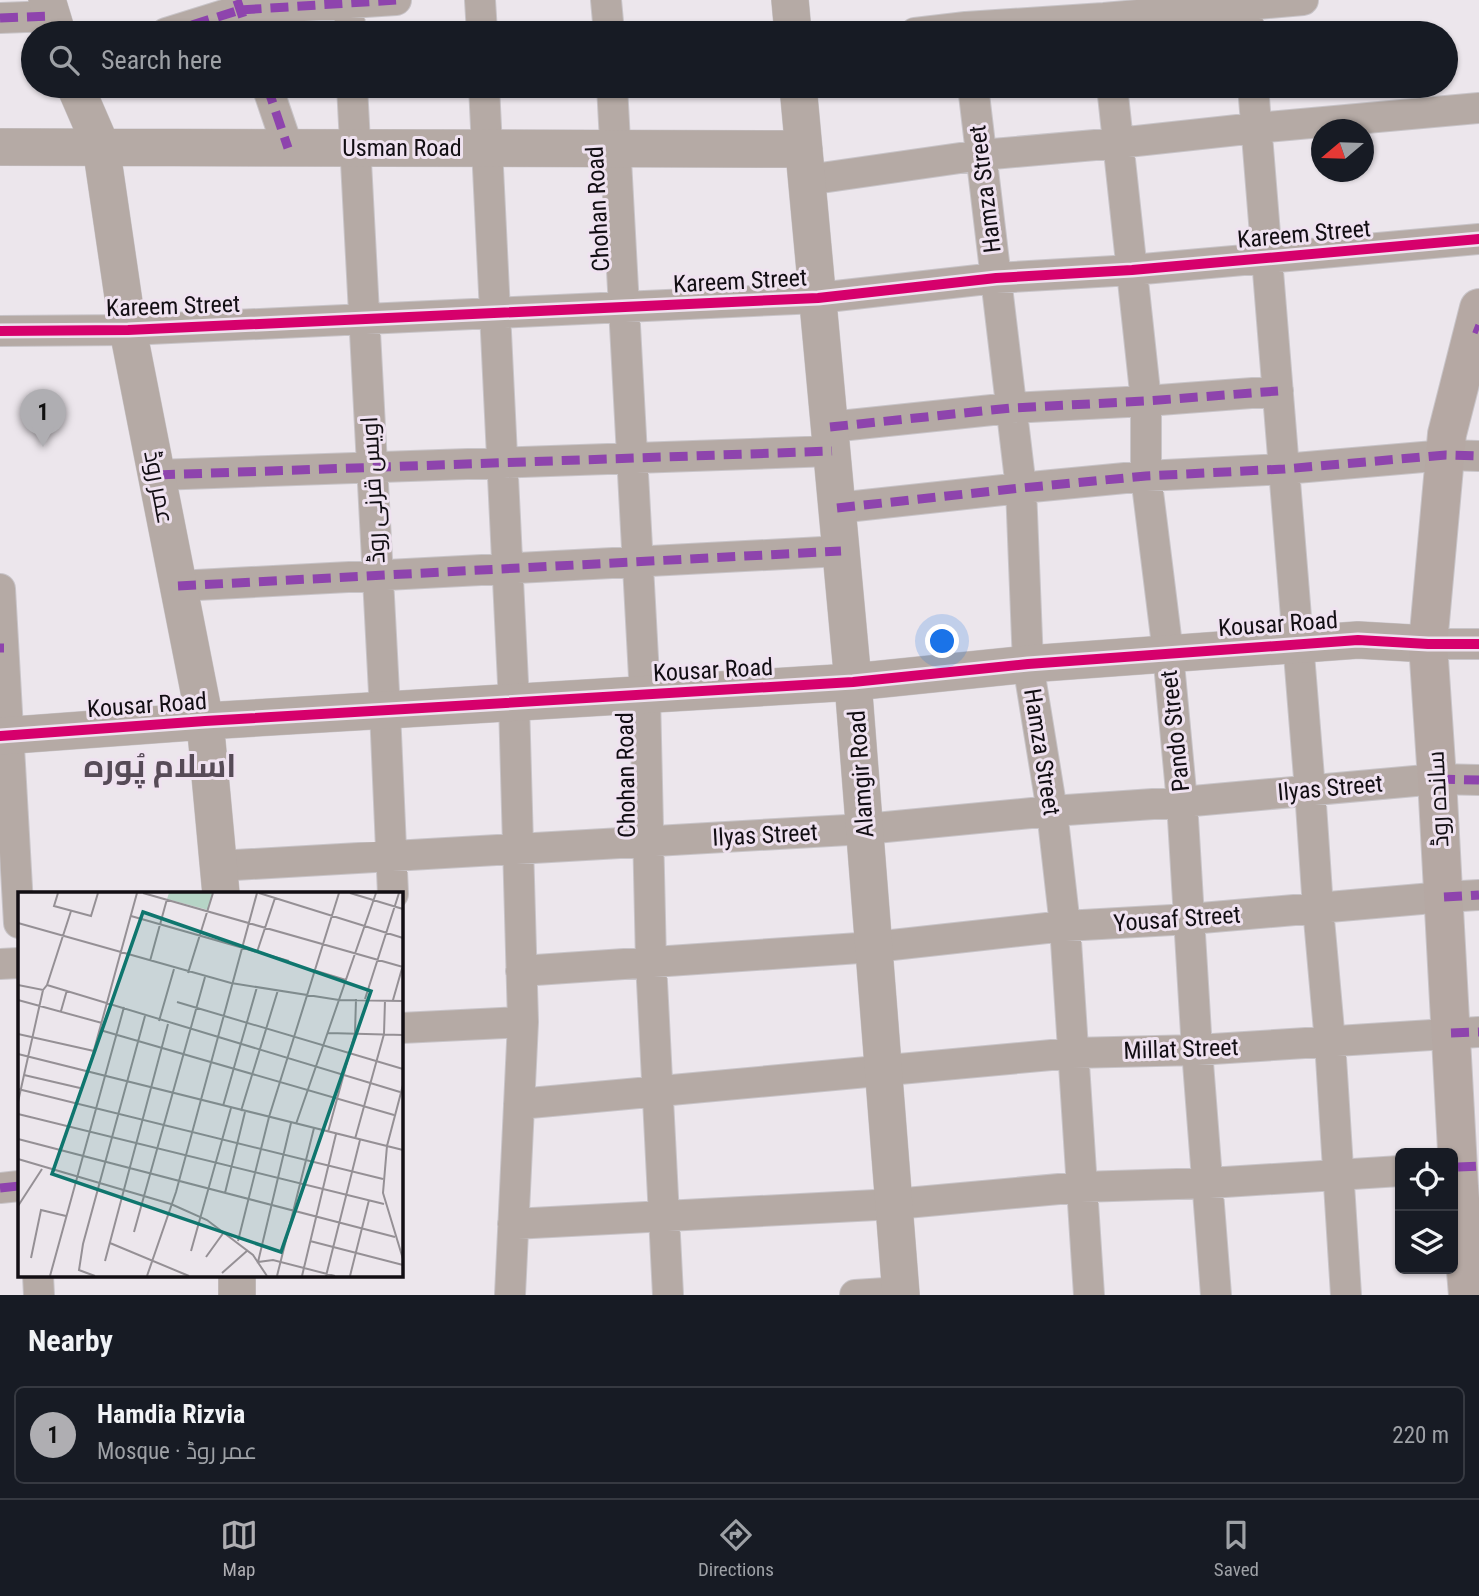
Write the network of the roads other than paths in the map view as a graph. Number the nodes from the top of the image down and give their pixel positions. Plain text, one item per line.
1 (396, 0) edge
2 (480, 0) edge
3 (607, 0) edge
4 (790, 0) edge
5 (1303, 0) edge
6 (349, 2) edge
7 (1247, 13) edge
8 (242, 14) edge
9 (52, 16) edge
10 (1104, 17) edge
11 (0, 18) edge
12 (966, 20) edge
13 (214, 21) edge
14 (350, 21) edge
15 (481, 21) edge
16 (608, 21) edge
17 (792, 21) edge
18 (80, 98) edge
19 (271, 98) edge
20 (352, 98) edge
21 (485, 98) edge
22 (613, 98) edge
23 (799, 98) edge
24 (974, 98) edge
25 (1113, 98) edge
26 (1254, 98) edge
27 (1479, 108) edge
28 (1256, 128) junction
29 (1118, 144) junction
30 (101, 146) junction
31 (0, 147) edge
32 (288, 148) junction
33 (354, 148) junction
34 (488, 148) junction
35 (616, 149) junction
36 (981, 155) junction
37 (806, 164) junction
38 (1479, 239) edge
39 (1267, 258) junction
40 (1132, 270) junction
41 (996, 278) junction
42 (818, 298) junction
43 (624, 307) junction
44 (495, 313) junction
45 (364, 319) junction
46 (1477, 322) edge
47 (128, 330) junction
48 (0, 331) edge
49 (1278, 391) junction
50 (1146, 401) junction
51 (1011, 408) junction
52 (831, 439) junction
53 (1462, 456) edge
54 (632, 458) junction
55 (503, 463) junction
56 (372, 467) junction
57 (1284, 469) junction
58 (157, 475) junction
59 (1146, 476) junction
60 (1021, 488) junction
61 (837, 508) junction
62 (841, 551) junction
63 (638, 562) junction
64 (508, 569) junction
65 (378, 575) junction
66 (178, 586) junction
67 (0, 589) edge
68 (1427, 644) junction
69 (1479, 644) edge
70 (1298, 645) junction
71 (2, 648) edge
72 (1168, 653) junction
73 (1028, 664) junction
74 (853, 682) junction
75 (645, 695) junction
76 (514, 703) junction
77 (385, 710) junction
78 (205, 721) junction
79 (5, 736) edge
80 (1437, 779) junction
81 (1479, 780) edge
82 (1310, 790) junction
83 (1182, 802) junction
84 (1052, 811) junction
85 (865, 829) junction
86 (648, 842) junction
87 (518, 849) junction
88 (392, 856) junction
89 (220, 880) edge
90 (393, 892) edge
91 (1461, 896) edge
92 (1318, 908) junction
93 (18, 910) edge
94 (1190, 919) junction
95 (1065, 926) junction
96 (874, 947) junction
97 (651, 962) junction
98 (18, 963) edge
99 (0, 964) edge
100 (522, 971) junction
101 (523, 1022) junction
102 (402, 1028) edge
103 (1465, 1033) edge
104 (1330, 1042) junction
105 (1197, 1050) junction
106 (1073, 1053) junction
107 (884, 1070) junction
108 (657, 1091) junction
109 (519, 1104) junction
110 (1463, 1167) edge
111 (1395, 1171) edge
112 (1338, 1175) junction
113 (1209, 1183) junction
114 (18, 1186) edge
115 (1082, 1187) junction
116 (0, 1188) edge
117 (895, 1204) junction
118 (664, 1216) junction
119 (513, 1224) junction
120 (901, 1294) edge
121 (510, 1295) edge
122 (668, 1295) edge
123 (855, 1295) edge
124 (1089, 1295) edge
125 (1216, 1295) edge
126 (1346, 1295) edge
127 (1468, 1295) edge

1 - 6 street
2 - 15 street
3 - 16 street
4 - 17 street
5 - 7 street
6 - 8 street
6 - 14 street
7 - 10 street
8 - 13 street
9 - 11 street
10 - 12 street
18 - 30 street, عمر روڈ
19 - 32 street
20 - 33 street, اویس قرنی روڈ
21 - 34 street
22 - 35 street, Chohan Road
23 - 37 street, Alamgir Road
24 - 36 street, Hamza Street
25 - 29 street, Pando Street
26 - 28 street
27 - 28 street
28 - 29 street
28 - 39 street
29 - 36 street
29 - 40 street, Pando Street
30 - 31 street, Usman Road
30 - 32 street, Usman Road
30 - 47 street, عمر روڈ
32 - 33 street, Usman Road
33 - 34 street, Usman Road
33 - 45 street, اویس قرنی روڈ
34 - 35 street, Usman Road
34 - 44 street
35 - 37 street, Usman Road
35 - 43 street, Chohan Road
36 - 37 street
36 - 41 street, Hamza Street
37 - 42 street, Alamgir Road
38 - 39 street, Kareem Street
39 - 40 street, Kareem Street
39 - 49 street
40 - 41 street, Kareem Street
40 - 50 street, Pando Street
41 - 42 street, Kareem Street
41 - 51 street, Hamza Street
42 - 43 street, Kareem Street
42 - 52 street, Alamgir Road
43 - 44 street, Kareem Street
43 - 54 street, Chohan Road
44 - 45 street, Kareem Street
44 - 55 street
45 - 47 street, Kareem Street
45 - 56 street, اویس قرنی روڈ
46 - 53 main road, ساندہ روڈ
47 - 48 street, Kareem Street
47 - 58 street, عمر روڈ
49 - 50 street
49 - 57 street
50 - 51 street
50 - 59 street, Pando Street
51 - 52 street
51 - 60 street, Hamza Street
52 - 54 street
52 - 61 street, Alamgir Road
53 - 57 street
53 - 68 main road, ساندہ روڈ
54 - 55 street
54 - 63 street, Chohan Road
55 - 56 street
55 - 64 street
56 - 58 street
56 - 65 street, اویس قرنی روڈ
57 - 59 street
57 - 70 street
58 - 66 street, عمر روڈ
59 - 60 street
59 - 72 street, Pando Street
60 - 61 street
60 - 73 street, Hamza Street
61 - 62 street, Alamgir Road
62 - 63 street
62 - 74 street, Alamgir Road
63 - 64 street
63 - 75 street, Chohan Road
64 - 65 street
64 - 76 street
65 - 66 street
65 - 77 street, اویس قرنی روڈ
66 - 78 street, عمر روڈ
67 - 71 street
68 - 69 street
68 - 70 street, Kousar Road
68 - 80 main road, ساندہ روڈ
70 - 72 street, Kousar Road
70 - 82 street
71 - 79 street
72 - 73 street, Kousar Road
72 - 83 street, Pando Street
73 - 74 street, Kousar Road
73 - 84 street, Hamza Street
74 - 75 street, Kousar Road
74 - 85 street, Alamgir Road
75 - 76 street, Kousar Road
75 - 86 street, Chohan Road
76 - 77 street, Kousar Road
76 - 87 street
77 - 78 street, Kousar Road
77 - 88 street, اویس قرنی روڈ
78 - 79 street, Kousar Road
78 - 89 street, عمر روڈ
79 - 93 street
80 - 81 street, Ilyas Street
80 - 82 street, Ilyas Street
80 - 91 main road, ساندہ روڈ
82 - 83 street, Ilyas Street
82 - 92 street
83 - 84 street, Ilyas Street
83 - 94 street, Pando Street
84 - 85 street, Ilyas Street
84 - 95 street, Hamza Street
85 - 86 street, Ilyas Street
85 - 96 street, Alamgir Road
86 - 87 street, Ilyas Street
86 - 97 street, Chohan Road
87 - 88 street, Ilyas Street
87 - 100 street
88 - 89 street, Ilyas Street
88 - 90 street, اویس قرنی روڈ
91 - 92 street, Yousaf Street
91 - 103 main road, ساندہ روڈ
92 - 94 street, Yousaf Street
92 - 104 street
94 - 95 street, Yousaf Street
94 - 105 street, Pando Street
95 - 96 street, Yousaf Street
95 - 106 street, Hamza Street
96 - 97 street, Yousaf Street
96 - 107 street, Alamgir Road
97 - 100 street, Yousaf Street
97 - 108 street, Chohan Road
98 - 99 street
100 - 101 street
101 - 102 street
101 - 109 street
103 - 104 street, Millat Street
103 - 110 main road, ساندہ روڈ
104 - 105 street, Millat Street
104 - 112 street
105 - 106 street, Millat Street
105 - 113 street, Pando Street
106 - 107 street, Millat Street
106 - 115 street, Hamza Street
107 - 108 street, Millat Street
107 - 117 street, Alamgir Road
108 - 109 street, Millat Street
108 - 118 street, Chohan Road
109 - 119 street
110 - 127 main road, ساندہ روڈ
111 - 112 street
112 - 113 street
112 - 126 street
113 - 115 street
113 - 125 street, Pando Street
114 - 116 street
115 - 117 street
115 - 124 street, Hamza Street
117 - 118 street
117 - 120 street, Alamgir Road
118 - 119 street
118 - 122 street, Chohan Road
119 - 121 street
120 - 123 street

